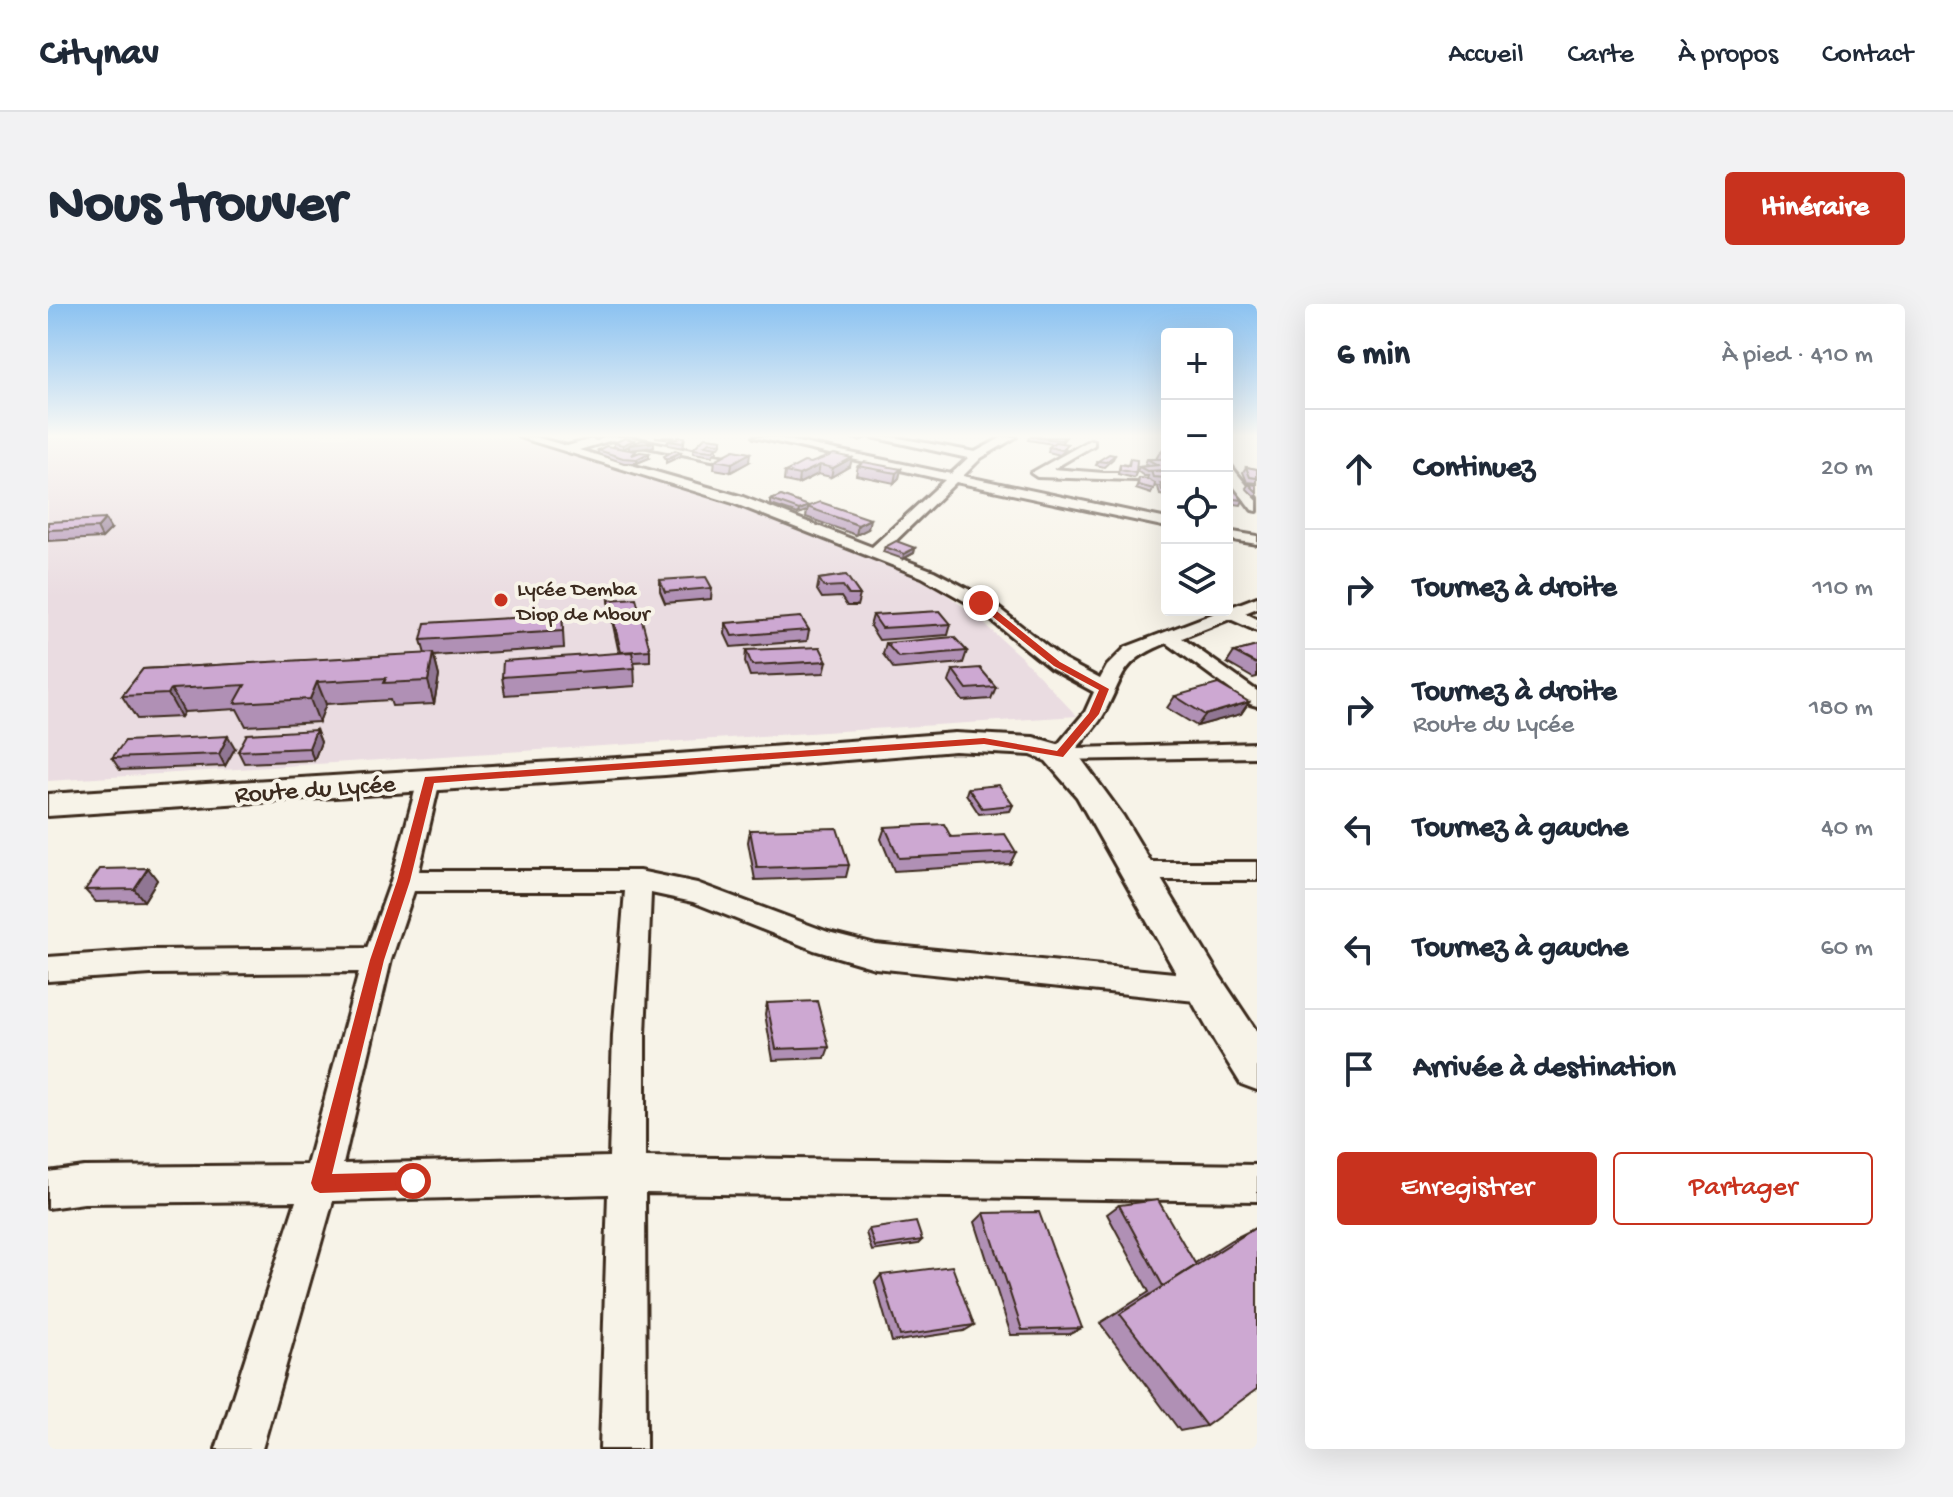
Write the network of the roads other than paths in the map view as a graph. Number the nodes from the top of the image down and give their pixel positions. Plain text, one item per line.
1 (717, 490) edge
2 (938, 490) edge
3 (1014, 490) edge
4 (1243, 490) edge
5 (1257, 507) edge
6 (1161, 522) edge
7 (1233, 536) edge
8 (1257, 540) edge
9 (874, 553) junction
10 (1257, 602) edge
11 (1233, 613) edge
12 (1233, 614) edge
13 (1223, 616) edge
14 (1257, 626) edge
15 (1167, 635) junction
16 (1104, 689) junction
17 (1257, 700) edge
18 (1257, 750) edge
19 (1060, 755) junction
20 (429, 780) junction
21 (48, 805) edge
22 (1139, 871) junction
23 (1257, 871) edge
24 (404, 881) junction
25 (639, 881) junction
26 (377, 960) junction
27 (48, 969) edge
28 (1205, 989) junction
29 (1257, 1069) edge
30 (629, 1175) junction
31 (320, 1183) junction
32 (1257, 1183) edge
33 (48, 1190) edge
34 (239, 1449) edge
35 (623, 1449) edge

1 - 9 street
2 - 9 street
3 - 6 street
4 - 5 street
7 - 8 street
9 - 16 street
10 - 11 street
12 - 14 street
13 - 15 street
15 - 16 street
15 - 17 street
16 - 19 street
18 - 19 street
19 - 20 main road, Route du Lycée
19 - 22 main road
20 - 21 main road, Route du Lycée
20 - 24 street
22 - 23 street
22 - 28 main road
24 - 25 street
24 - 26 street
25 - 28 street
25 - 30 street
26 - 27 street
26 - 31 street
28 - 29 main road
30 - 31 street
30 - 32 street
30 - 35 street
31 - 33 street
31 - 34 street

